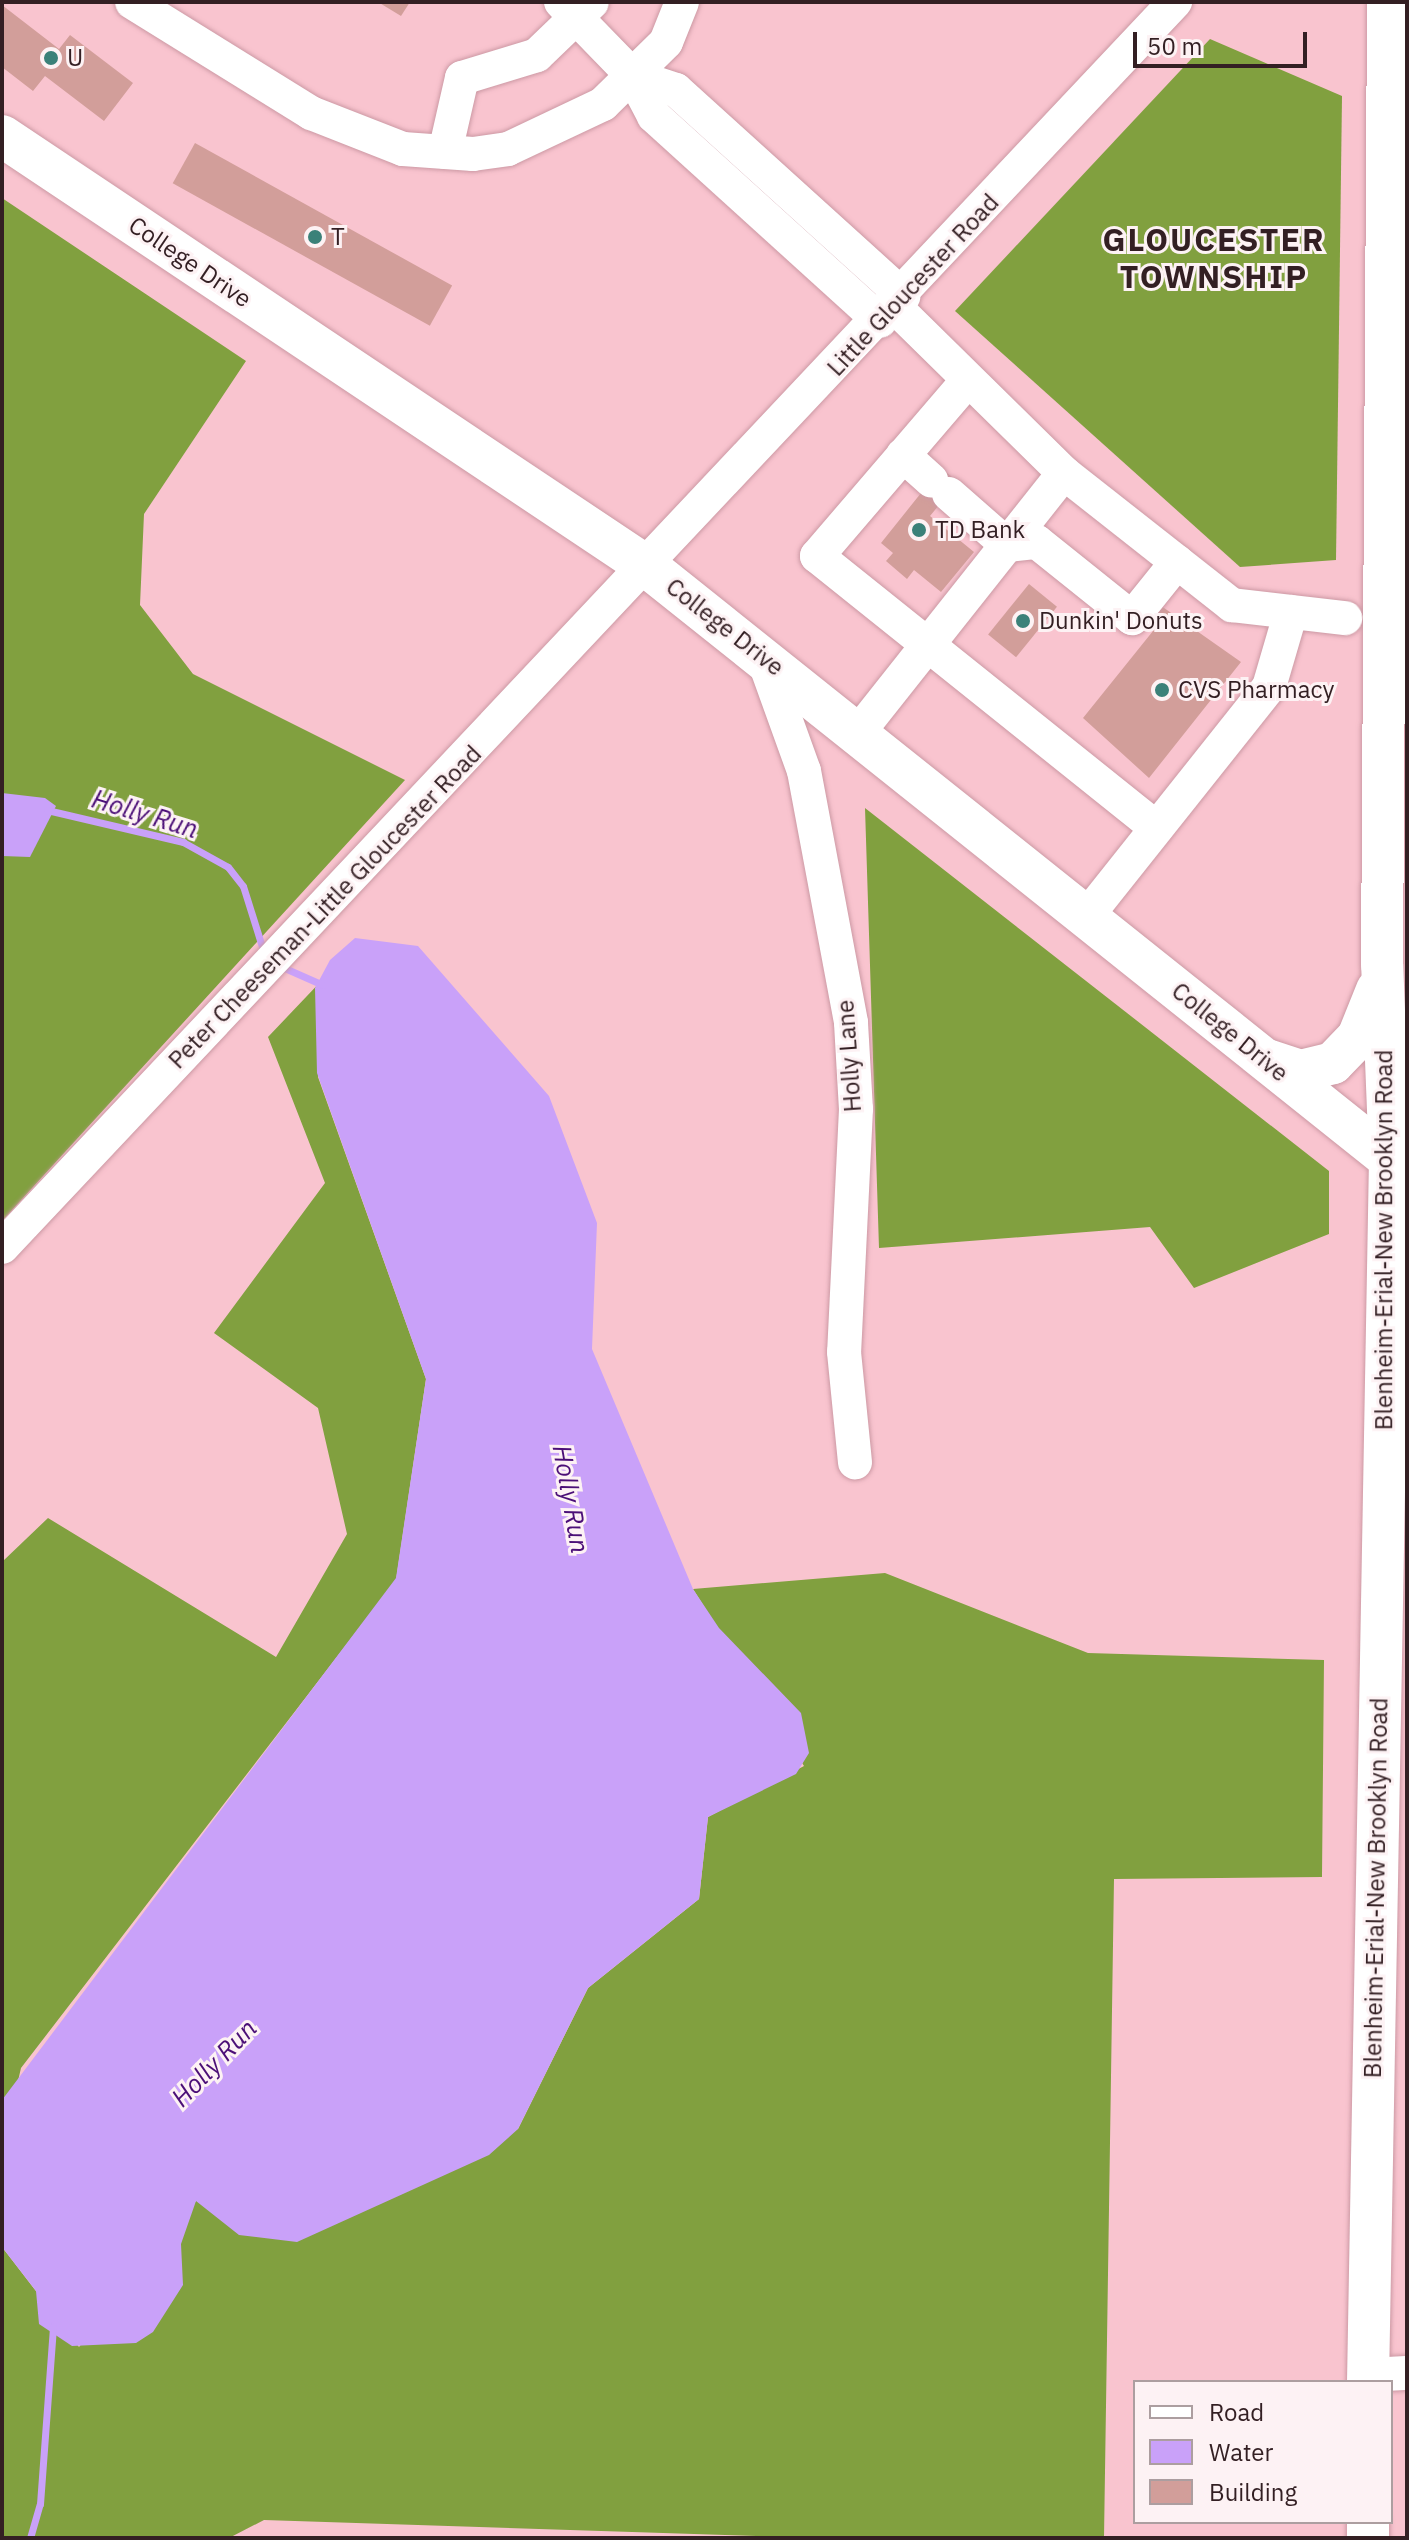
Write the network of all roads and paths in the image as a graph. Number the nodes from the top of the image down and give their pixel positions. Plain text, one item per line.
1 (132, 2) edge
2 (682, 2) edge
3 (1175, 2) edge
4 (1379, 5) edge
5 (577, 8) edge
6 (633, 76) junction
7 (2, 136) edge
8 (445, 152) junction
9 (793, 196) junction
10 (770, 222) junction
11 (892, 308) junction
12 (968, 380) junction
13 (1397, 401) edge
14 (903, 455) junction
15 (1064, 473) junction
16 (1007, 545) junction
17 (1177, 562) junction
18 (649, 568) junction
19 (1385, 595) junction
20 (1291, 612) junction
21 (1345, 618) junction
22 (928, 644) junction
23 (1384, 647) junction
24 (764, 660) junction
25 (857, 734) junction
26 (1157, 828) junction
27 (1086, 917) junction
28 (1382, 965) junction
29 (1264, 1059) junction
30 (1398, 1167) edge
31 (2, 1247) edge
32 (1407, 1298) edge
33 (1385, 1381) junction
34 (855, 1462) dead end
35 (1381, 2377) edge

1 - 8 street
2 - 6 street
3 - 11 street, Little Gloucester Road
4 - 13 main road, Blenheim-Erial-New Brooklyn Road
5 - 6 street
5 - 8 street
6 - 8 street
6 - 9 street
6 - 10 street
7 - 18 main road, College Drive
9 - 10 street
9 - 11 street
10 - 11 street
11 - 12 street
11 - 18 street, Little Gloucester Road
12 - 14 street
12 - 15 street
13 - 19 main road, Blenheim-Erial-New Brooklyn Road
14 - 16 street
14 - 22 street
15 - 16 street
15 - 17 street
16 - 17 street
16 - 22 street
17 - 20 street
18 - 24 main road, College Drive
18 - 31 street, Peter Cheeseman-Little Gloucester Road
19 - 21 street
19 - 23 main road, Blenheim-Erial-New Brooklyn Road
20 - 21 street
20 - 26 street
21 - 23 street
22 - 25 street
22 - 26 street
23 - 28 main road, Blenheim-Erial-New Brooklyn Road
24 - 25 main road, College Drive
24 - 34 street, Holly Lane
25 - 27 main road, College Drive
26 - 27 street
27 - 29 main road, College Drive
28 - 29 main road
28 - 30 main road, Blenheim-Erial-New Brooklyn Road
29 - 30 main road, College Drive
30 - 33 main road, Blenheim-Erial-New Brooklyn Road
32 - 33 main road
33 - 35 main road, Blenheim-Erial-New Brooklyn Road

